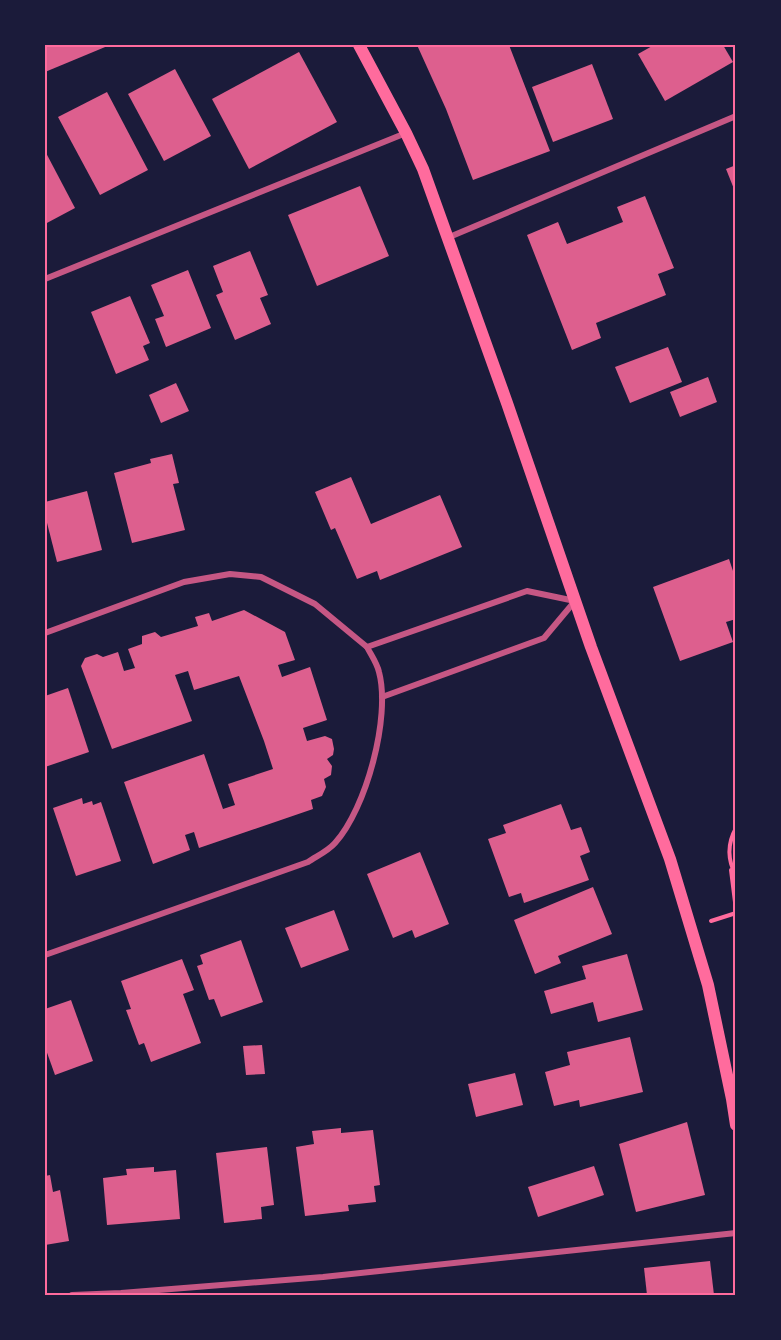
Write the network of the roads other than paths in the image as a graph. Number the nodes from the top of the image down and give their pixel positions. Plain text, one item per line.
1 (359, 45) edge
2 (736, 116) edge
3 (406, 132) junction
4 (447, 238) junction
5 (45, 279) edge
6 (575, 601) junction
7 (45, 633) edge
8 (367, 647) junction
9 (382, 697) junction
10 (45, 955) edge
11 (736, 1125) edge
12 (736, 1233) edge
13 (72, 1295) edge

1 - 3 main road
2 - 4 street
3 - 4 main road
3 - 5 street
4 - 6 main road
6 - 8 street
6 - 9 street
6 - 11 main road
7 - 8 street
8 - 9 street
9 - 10 street
12 - 13 street

